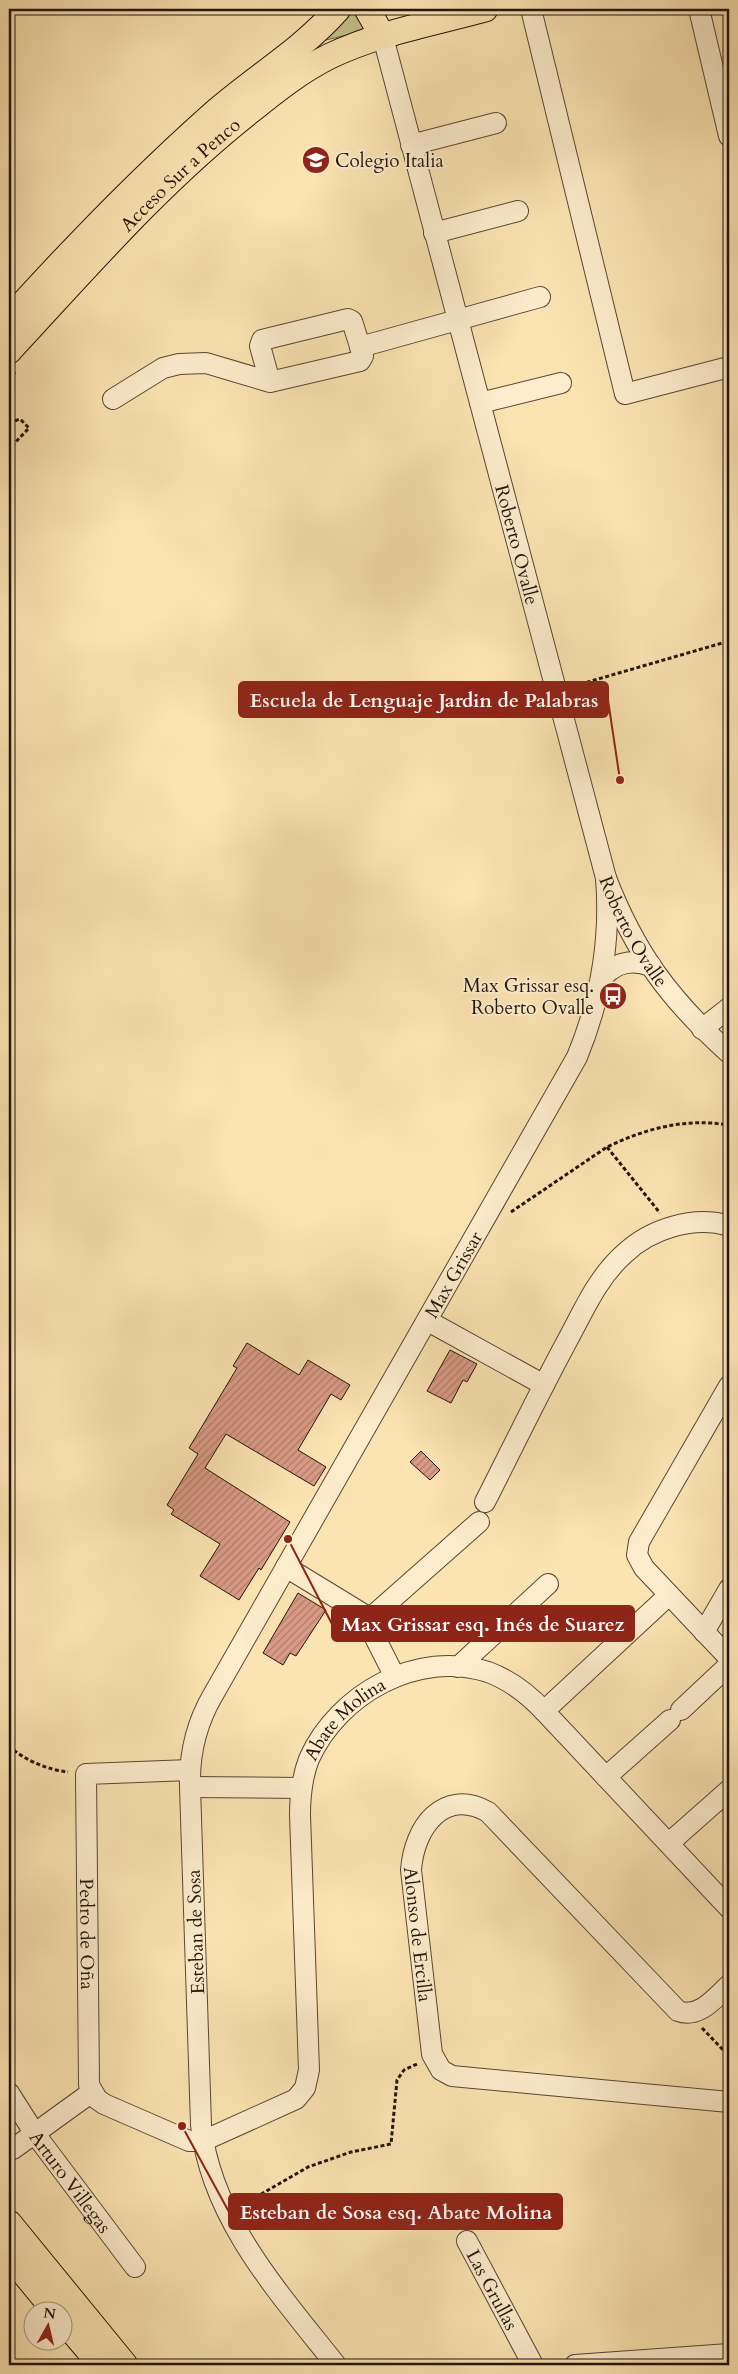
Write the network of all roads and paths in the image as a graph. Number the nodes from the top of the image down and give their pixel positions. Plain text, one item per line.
1 (338, 9) edge
2 (367, 9) edge
3 (485, 9) edge
4 (531, 9) edge
5 (699, 9) edge
6 (383, 37) junction
7 (496, 123) dead end
8 (729, 136) edge
9 (411, 145) junction
10 (518, 211) dead end
11 (434, 233) junction
12 (540, 298) dead end
13 (9, 319) edge
14 (458, 319) junction
15 (360, 347) junction
16 (9, 351) edge
17 (729, 367) edge
18 (270, 382) junction
19 (561, 383) dead end
20 (113, 399) dead end
21 (480, 403) junction
22 (9, 422) edge
23 (9, 449) edge
24 (729, 641) edge
25 (556, 691) junction
26 (606, 878) junction
27 (651, 966) junction
28 (602, 977) junction
29 (729, 1008) edge
30 (702, 1029) junction
31 (729, 1053) edge
32 (729, 1125) edge
33 (607, 1147) junction
34 (510, 1213) dead end
35 (729, 1226) edge
36 (672, 1228) junction
37 (428, 1321) junction
38 (544, 1385) junction
39 (729, 1386) edge
40 (485, 1502) dead end
41 (479, 1522) dead end
42 (286, 1567) junction
43 (548, 1584) dead end
44 (729, 1589) edge
45 (669, 1595) junction
46 (367, 1621) junction
47 (704, 1632) junction
48 (729, 1658) edge
49 (729, 1665) edge
50 (9, 1666) edge
51 (458, 1667) junction
52 (394, 1677) junction
53 (544, 1710) junction
54 (9, 1722) edge
55 (9, 1746) edge
56 (58, 1771) dead end
57 (606, 1777) junction
58 (190, 1779) junction
59 (301, 1788) junction
60 (729, 1790) edge
61 (669, 1843) junction
62 (729, 1908) edge
63 (729, 1985) edge
64 (688, 2014) junction
65 (729, 2056) edge
66 (434, 2060) junction
67 (92, 2092) junction
68 (9, 2093) edge
69 (729, 2102) edge
70 (35, 2134) junction
71 (203, 2141) junction
72 (13, 2149) dead end
73 (228, 2213) junction
74 (9, 2222) edge
75 (467, 2241) dead end
76 (9, 2255) edge
77 (134, 2267) dead end
78 (48, 2302) edge
79 (72, 2331) edge
80 (717, 2358) edge
81 (101, 2365) edge
82 (126, 2365) edge
83 (336, 2365) edge
84 (533, 2365) edge
85 (575, 2365) edge

1 - 13 main road, Acceso Sur a Penco
2 - 6 main road
3 - 6 main road, Acceso Sur a Penco
4 - 17 street
5 - 8 street
6 - 9 street, Roberto Ovalle
6 - 16 main road, Acceso Sur a Penco
7 - 9 street
9 - 11 street, Roberto Ovalle
10 - 11 street
11 - 14 street, Roberto Ovalle
12 - 14 street
14 - 15 street
14 - 21 street, Roberto Ovalle
15 - 18 street
15 - 18 street
18 - 20 street
19 - 21 street
21 - 25 street, Roberto Ovalle
22 - 23 path
24 - 25 path
25 - 26 street, Roberto Ovalle
26 - 27 street, Roberto Ovalle
26 - 28 street, Max Grissar
27 - 28 street
27 - 30 street, Roberto Ovalle
28 - 37 street, Max Grissar
29 - 30 street
30 - 31 street, Roberto Ovalle
32 - 33 path
33 - 34 path
33 - 36 path
35 - 36 street
36 - 38 street
37 - 38 street
37 - 42 street, Max Grissar
38 - 40 street
39 - 45 street
41 - 46 street
42 - 46 street
42 - 58 street, Esteban de Sosa
43 - 51 street
44 - 47 street
45 - 47 street
45 - 53 street
46 - 52 street
47 - 48 street
49 - 57 street
50 - 54 path
51 - 52 street, Abate Molina
51 - 53 street, Abate Molina
52 - 59 street, Abate Molina
53 - 57 street, Abate Molina
55 - 56 path
57 - 61 street, Abate Molina
58 - 59 street
58 - 67 street, Pedro de Oña
58 - 71 street, Esteban de Sosa
59 - 71 street, Abate Molina
60 - 61 street
61 - 62 street, Abate Molina
63 - 64 street
64 - 65 path
64 - 66 street, Alonso de Ercilla
66 - 69 street
66 - 73 path
67 - 70 street
67 - 71 street
68 - 70 street, Arturo Villegas
70 - 72 street
70 - 77 street, Arturo Villegas
71 - 73 street, Esteban de Sosa
73 - 83 street, Esteban de Sosa
74 - 82 main road
75 - 84 street, Las Grullas
76 - 78 main road
79 - 81 main road
80 - 85 street

